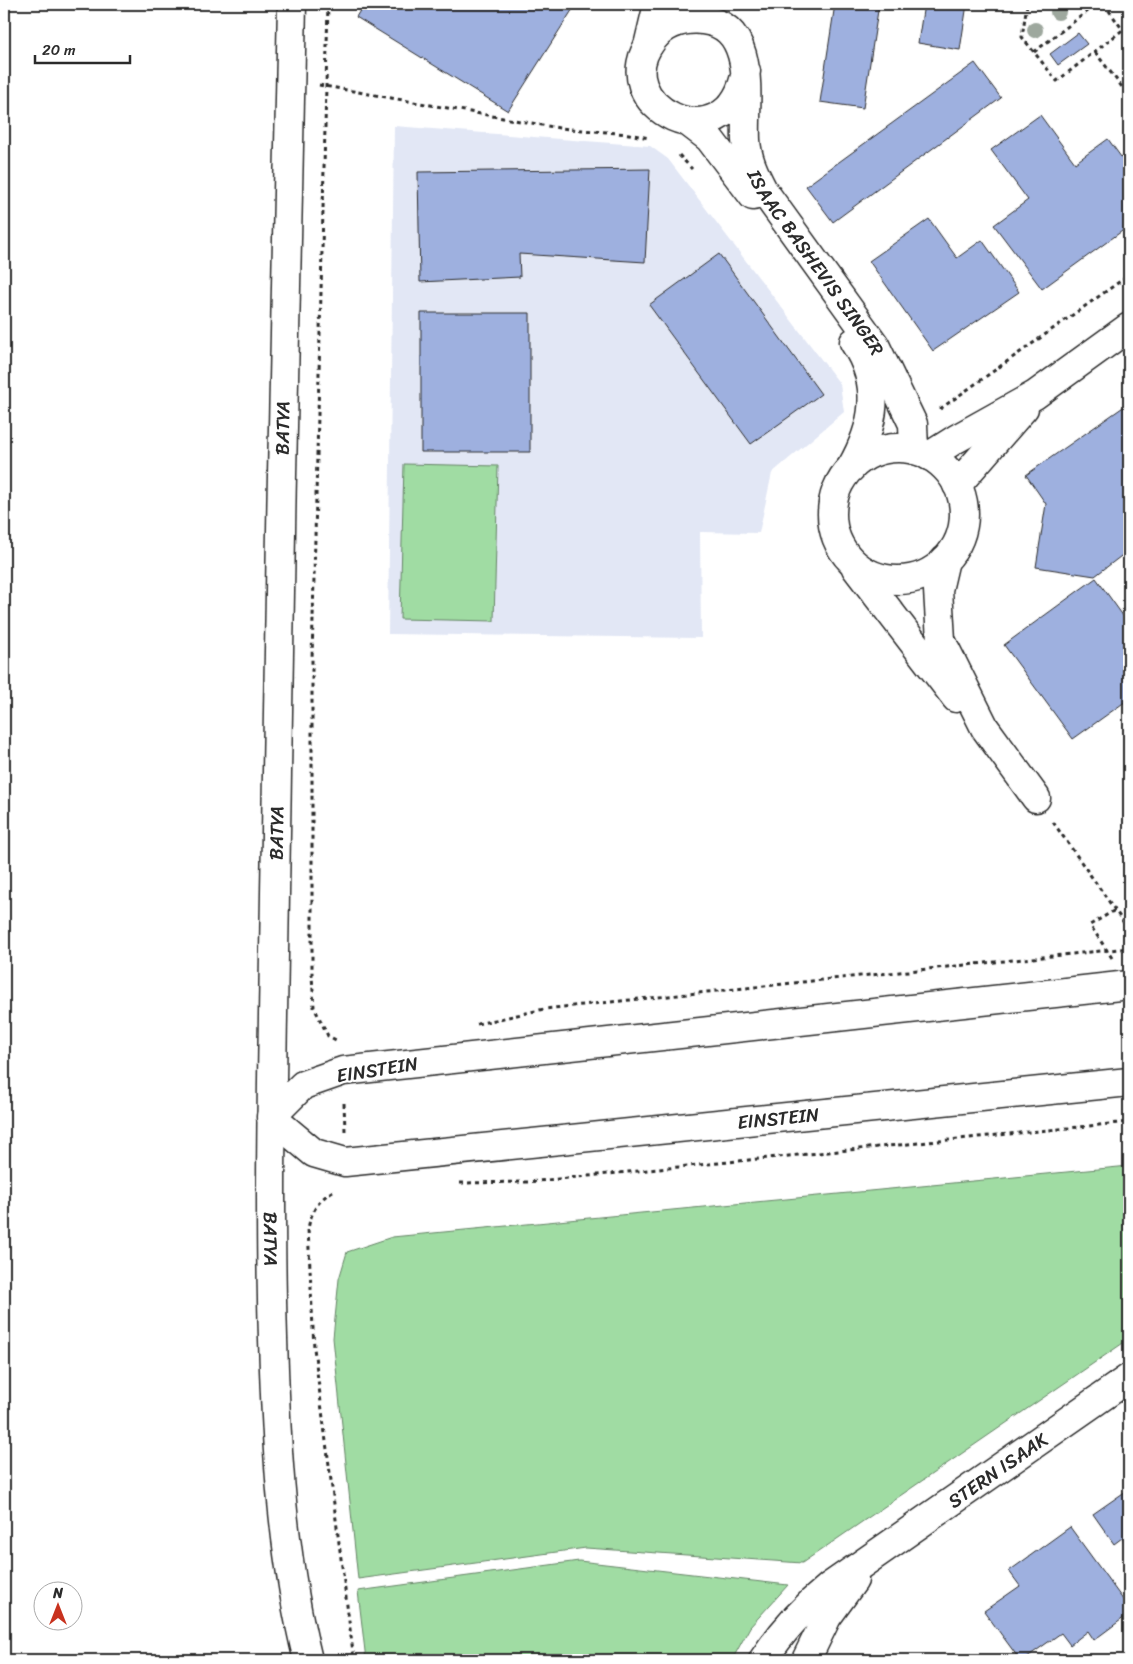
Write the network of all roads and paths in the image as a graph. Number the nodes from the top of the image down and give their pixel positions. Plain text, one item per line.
1 (292, 4) edge
2 (328, 4) edge
3 (658, 4) edge
4 (1027, 4) edge
5 (1097, 4) edge
6 (1104, 4) edge
7 (702, 12) edge
8 (1129, 24) edge
9 (1123, 30) junction
10 (648, 46) junction
11 (1034, 52) junction
12 (1095, 52) junction
13 (746, 71) junction
14 (290, 79) junction
15 (326, 86) junction
16 (1129, 96) edge
17 (688, 122) junction
18 (656, 140) dead end
19 (677, 154) dead end
20 (722, 154) junction
21 (1129, 276) edge
22 (1129, 327) edge
23 (1035, 396) junction
24 (919, 443) junction
25 (851, 468) junction
26 (957, 485) junction
27 (847, 556) junction
28 (945, 560) junction
29 (985, 728) junction
30 (1036, 798) joint
31 (1115, 910) junction
32 (1129, 930) edge
33 (1129, 948) edge
34 (1107, 950) junction
35 (1113, 959) dead end
36 (1129, 985) edge
37 (469, 1025) dead end
38 (343, 1071) junction
39 (1129, 1082) edge
40 (272, 1117) junction
41 (1129, 1122) edge
42 (345, 1162) junction
43 (450, 1183) dead end
44 (1129, 1378) edge
45 (867, 1563) junction
46 (308, 1660) edge
47 (354, 1660) edge
48 (763, 1660) edge
49 (806, 1660) edge

1 - 14 street, BATYA
2 - 15 path
3 - 10 street
4 - 11 path
5 - 11 path
6 - 9 path
7 - 10 street
7 - 13 street
8 - 9 path
9 - 12 path
10 - 17 street
11 - 12 path
12 - 16 path
13 - 17 street
13 - 24 street, ISAAC BASHEVIS SINGER
14 - 15 path
14 - 40 street, BATYA
15 - 18 path
15 - 38 path
17 - 20 street, ISAAC BASHEVIS SINGER
19 - 20 path
20 - 25 street, ISAAC BASHEVIS SINGER
21 - 24 path
22 - 23 street
23 - 24 street
23 - 26 street
24 - 25 street
24 - 26 street
25 - 27 street
26 - 28 street
27 - 28 street
27 - 29 street
28 - 29 street
29 - 30 street
30 - 31 path
31 - 32 path
31 - 34 path
33 - 34 path
34 - 35 path
34 - 37 path
36 - 38 street, EINSTEIN
38 - 40 street, EINSTEIN
38 - 42 path
39 - 42 street, EINSTEIN
40 - 42 street, EINSTEIN
40 - 46 street, BATYA
41 - 43 path
42 - 47 path
44 - 45 street, STERN ISAAK
45 - 48 street, STERN ISAAK
45 - 49 street, STERN ISAAK

